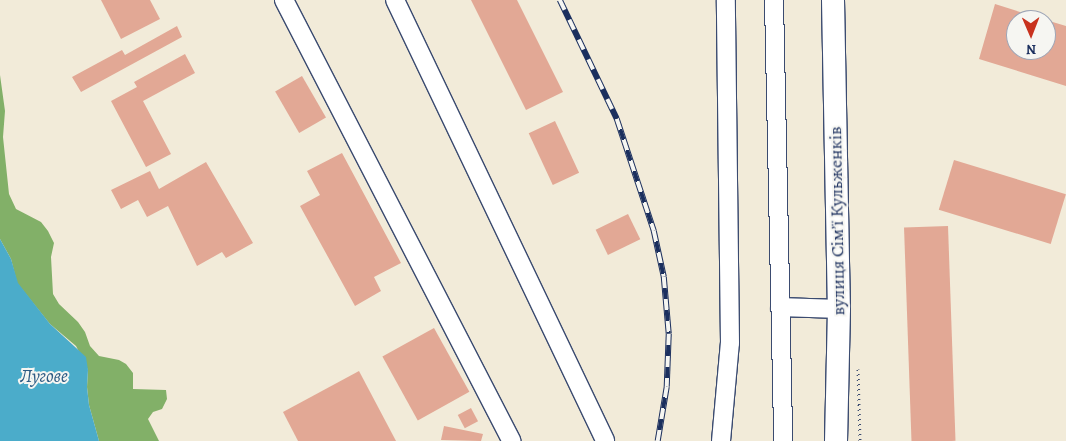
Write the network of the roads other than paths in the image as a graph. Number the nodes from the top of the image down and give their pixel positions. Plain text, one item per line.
1 (284, 0) edge
2 (395, 0) edge
3 (726, 0) edge
4 (774, 0) edge
5 (833, 0) edge
6 (780, 307) junction
7 (839, 309) junction
8 (512, 441) edge
9 (605, 441) edge
10 (721, 441) edge
11 (783, 441) edge
12 (836, 441) edge

1 - 8 lane
2 - 9 lane
3 - 10 lane
4 - 6 lane
5 - 7 main road, вулиця Сімʼї Кульженків
6 - 7 lane
6 - 11 lane
7 - 12 main road, вулиця Сімʼї Кульженків

